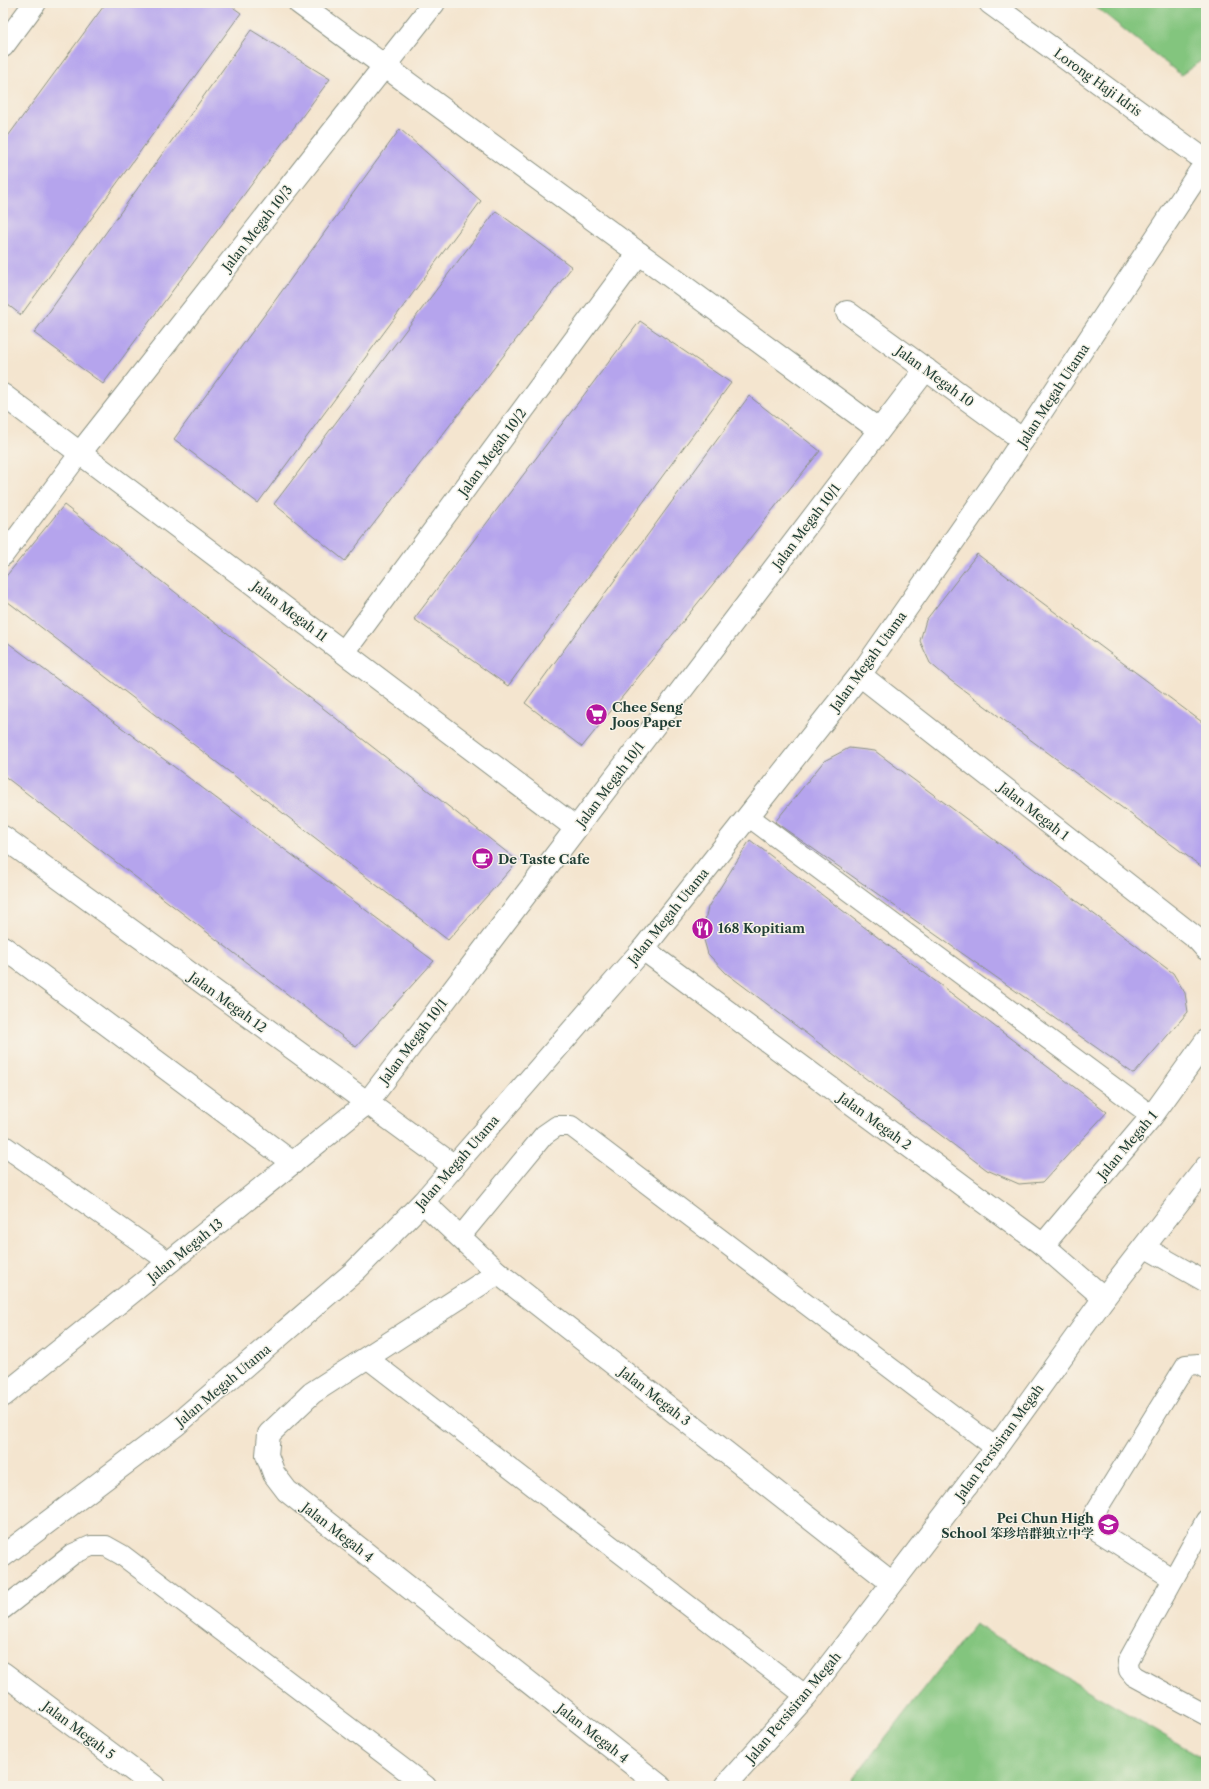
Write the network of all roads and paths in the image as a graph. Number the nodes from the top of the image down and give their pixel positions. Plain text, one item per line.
1 (35, 3) edge
2 (299, 3) edge
3 (434, 3) edge
4 (990, 3) edge
5 (3, 46) edge
6 (385, 66) junction
7 (1206, 161) edge
8 (639, 253) junction
9 (847, 312) dead end
10 (926, 369) junction
11 (3, 395) edge
12 (879, 430) junction
13 (1023, 440) junction
14 (80, 453) junction
15 (3, 556) edge
16 (344, 652) junction
17 (860, 675) junction
18 (748, 816) junction
19 (576, 828) junction
20 (3, 837) edge
21 (3, 947) edge
22 (642, 949) junction
23 (1206, 949) edge
24 (1206, 1042) edge
25 (367, 1103) junction
26 (1152, 1116) junction
27 (3, 1145) edge
28 (293, 1163) junction
29 (454, 1166) junction
30 (1206, 1167) edge
31 (423, 1202) junction
32 (460, 1237) junction
33 (1043, 1245) junction
34 (1144, 1247) junction
35 (169, 1262) junction
36 (498, 1273) junction
37 (1206, 1282) edge
38 (1104, 1298) junction
39 (367, 1358) junction
40 (1206, 1368) edge
41 (3, 1396) edge
42 (996, 1448) junction
43 (1206, 1520) edge
44 (3, 1556) edge
45 (1173, 1579) junction
46 (892, 1583) junction
47 (3, 1609) edge
48 (3, 1673) edge
49 (806, 1696) junction
50 (1206, 1715) edge
51 (154, 1786) edge
52 (426, 1786) edge
53 (660, 1786) edge
54 (725, 1786) edge

1 - 5 street
2 - 6 street
3 - 6 street, Jalan Megah 10/3
4 - 7 street, Lorong Haji Idris
6 - 8 street
6 - 14 street, Jalan Megah 10/3
7 - 13 street, Jalan Megah Utama
8 - 12 street
8 - 16 street, Jalan Megah 10/2
9 - 10 street, Jalan Megah 10
10 - 12 street, Jalan Megah 10/1
10 - 13 street, Jalan Megah 10
11 - 14 street, Jalan Megah 11
12 - 19 street, Jalan Megah 10/1
13 - 17 street, Jalan Megah Utama
14 - 15 lane
14 - 16 street, Jalan Megah 11
16 - 19 street, Jalan Megah 11
17 - 18 street, Jalan Megah Utama
17 - 23 street, Jalan Megah 1
18 - 22 street, Jalan Megah Utama
18 - 26 lane
19 - 25 street, Jalan Megah 10/1
20 - 25 street, Jalan Megah 12
21 - 28 street
22 - 29 street, Jalan Megah Utama
22 - 33 street, Jalan Megah 2
24 - 26 street, Jalan Megah 1
25 - 28 street, Jalan Megah 13
25 - 29 street, Jalan Megah 12
26 - 33 street, Jalan Megah 1
27 - 35 lane
28 - 35 street, Jalan Megah 13
29 - 31 street, Jalan Megah Utama
30 - 34 street, Jalan Persisiran Megah
31 - 32 street, Jalan Megah 3
31 - 44 street, Jalan Megah Utama
32 - 36 street, Jalan Megah 3
32 - 42 lane
33 - 38 street, Jalan Megah 2
34 - 37 lane
34 - 38 street, Jalan Persisiran Megah
35 - 41 street, Jalan Megah 13
36 - 39 street, Jalan Megah 4
36 - 46 street, Jalan Megah 3
38 - 42 street, Jalan Persisiran Megah
39 - 49 lane
39 - 53 street, Jalan Megah 4
40 - 45 lane
42 - 46 street, Jalan Persisiran Megah
43 - 45 lane
45 - 50 lane
46 - 49 street, Jalan Persisiran Megah
47 - 52 lane
48 - 51 street, Jalan Megah 5
49 - 54 street, Jalan Persisiran Megah

